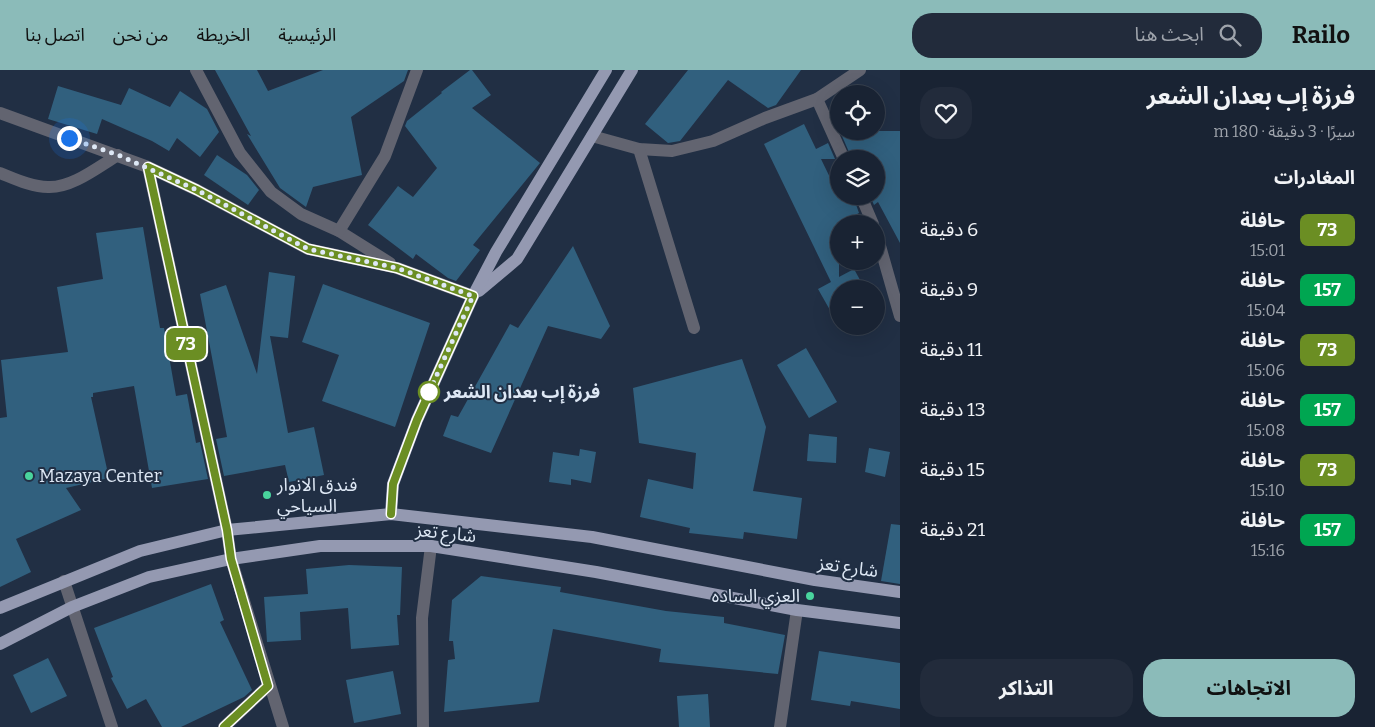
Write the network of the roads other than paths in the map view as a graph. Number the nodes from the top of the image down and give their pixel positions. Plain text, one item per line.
1 (196, 70) edge
2 (417, 70) edge
3 (606, 70) edge
4 (632, 70) edge
5 (860, 70) edge
6 (817, 100) junction
7 (0, 114) edge
8 (592, 136) junction
9 (640, 149) junction
10 (840, 150) edge
11 (118, 155) junction
12 (148, 167) junction
13 (0, 173) edge
14 (339, 232) junction
15 (885, 264) edge
16 (397, 268) junction
17 (473, 296) junction
18 (900, 316) edge
19 (694, 328) dead end
20 (391, 514) junction
21 (227, 530) junction
22 (431, 546) junction
23 (231, 559) junction
24 (64, 581) junction
25 (900, 592) edge
26 (72, 607) junction
27 (0, 608) edge
28 (797, 610) junction
29 (900, 623) edge
30 (0, 644) edge
31 (268, 686) junction
32 (112, 727) edge
33 (224, 727) edge
34 (283, 727) edge
35 (423, 727) edge
36 (780, 727) edge

1 - 14 street
2 - 14 street
3 - 17 main road
4 - 8 main road
5 - 6 street
6 - 9 street
6 - 10 street
7 - 11 street
8 - 9 street
8 - 17 main road
9 - 19 street
11 - 12 street
11 - 13 street
12 - 16 street
12 - 21 street
14 - 16 street
15 - 18 street
16 - 17 street
17 - 20 main road
20 - 21 main road, شارع تعز
20 - 25 main road, شارع تعز
21 - 23 street
21 - 24 main road, شارع تعز
22 - 23 main road, شارع تعز
22 - 28 main road, شارع تعز
22 - 35 street
23 - 26 main road, شارع تعز
23 - 31 street
24 - 26 street
24 - 27 main road, شارع تعز
26 - 30 main road, شارع تعز
26 - 32 street
28 - 29 main road, شارع تعز
28 - 36 street
31 - 33 street
31 - 34 street

